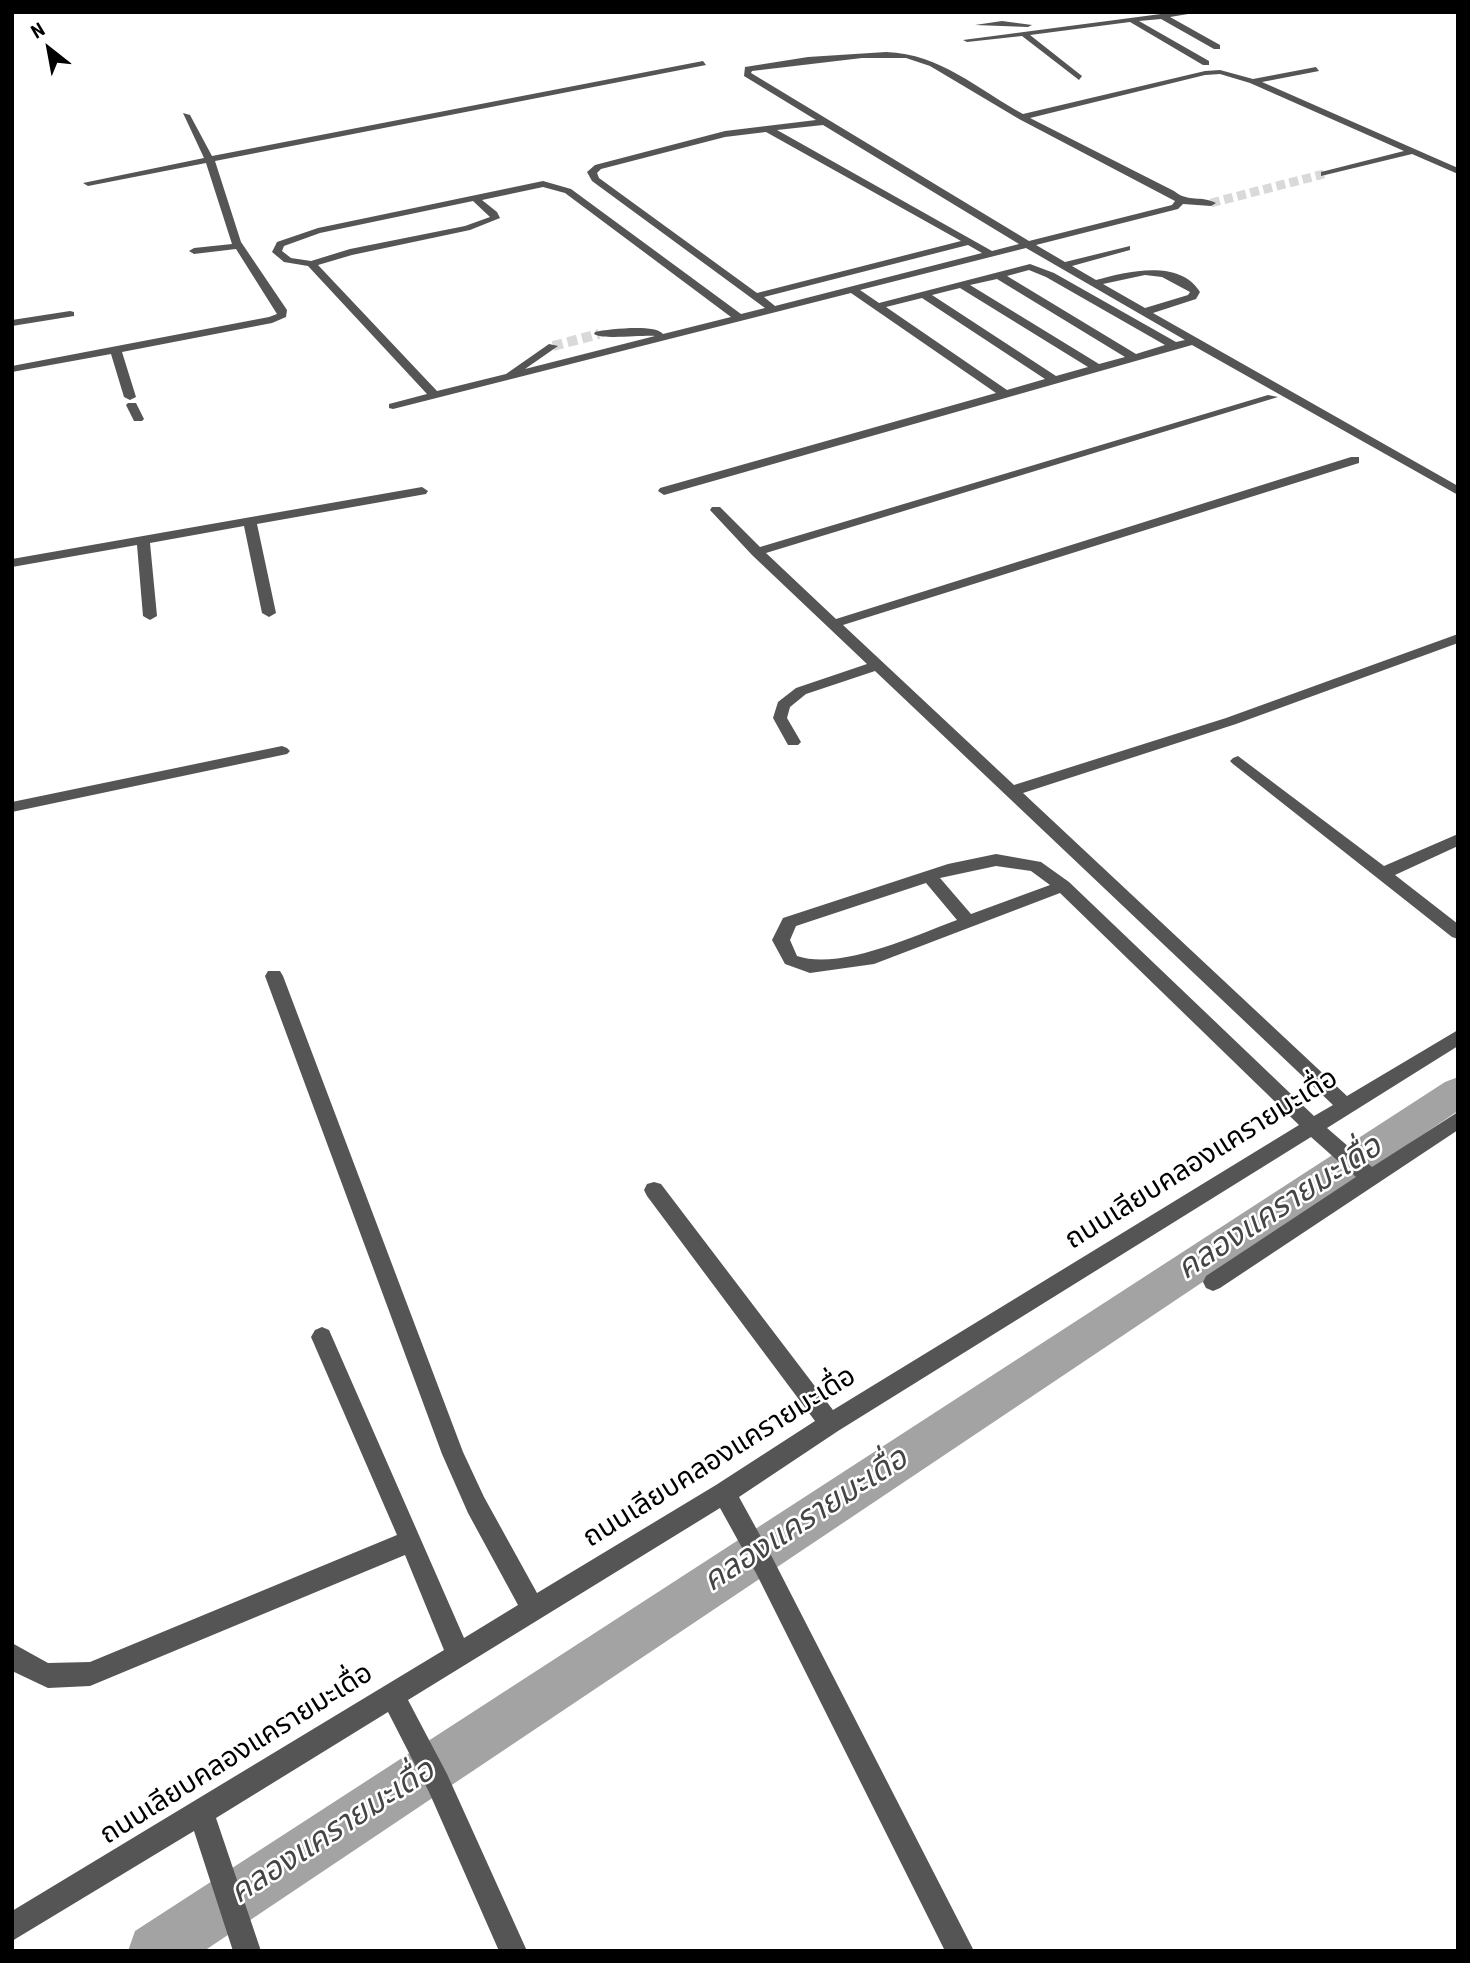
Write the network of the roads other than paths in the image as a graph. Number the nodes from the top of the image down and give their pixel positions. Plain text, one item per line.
1 (1196, 12) edge
2 (1162, 16) junction
3 (1132, 20) junction
4 (979, 25) dead end
5 (1045, 31) junction
6 (1023, 33) junction
7 (967, 40) dead end
8 (1217, 47) dead end
9 (703, 63) dead end
10 (1206, 63) dead end
11 (1317, 69) dead end
12 (1079, 78) dead end
13 (1253, 81) junction
14 (186, 115) dead end
15 (1022, 117) junction
16 (823, 122) junction
17 (768, 129) junction
18 (1413, 151) junction
19 (210, 160) junction
20 (1458, 171) edge
21 (1324, 174) tunnel mouth
22 (88, 183) dead end
23 (473, 197) junction
24 (1181, 201) junction
25 (1211, 203) tunnel mouth
26 (439, 219) junction
27 (970, 242) junction
28 (1030, 244) junction
29 (238, 246) junction
30 (1127, 248) dead end
31 (194, 251) dead end
32 (991, 254) junction
33 (311, 264) junction
34 (1065, 265) junction
35 (996, 274) junction
36 (961, 284) junction
37 (1096, 284) junction
38 (852, 289) junction
39 (923, 294) junction
40 (756, 296) junction
41 (877, 306) junction
42 (773, 309) junction
43 (1144, 312) junction
44 (70, 314) dead end
45 (739, 317) junction
46 (12, 323) edge
47 (599, 334) tunnel mouth
48 (671, 335) junction
49 (1193, 341) junction
50 (553, 345) tunnel mouth
51 (1174, 346) junction
52 (116, 351) junction
53 (1135, 358) junction
54 (1097, 368) junction
55 (12, 369) edge
56 (505, 377) junction
57 (1054, 380) junction
58 (1005, 394) junction
59 (434, 396) junction
60 (1272, 397) dead end
61 (393, 406) dead end
62 (138, 419) dead end
63 (1355, 460) dead end
64 (422, 491) dead end
65 (1458, 491) edge
66 (664, 492) dead end
67 (716, 510) dead end
68 (250, 522) junction
69 (143, 541) junction
70 (757, 552) junction
71 (12, 563) edge
72 (269, 613) dead end
73 (150, 616) dead end
74 (833, 624) junction
75 (1458, 638) edge
76 (877, 665) junction
77 (793, 742) dead end
78 (282, 751) dead end
79 (1238, 761) dead end
80 (1012, 791) junction
81 (12, 807) edge
82 (1458, 839) edge
83 (1382, 874) junction
84 (929, 876) junction
85 (1063, 886) junction
86 (968, 922) junction
87 (1458, 933) edge
88 (274, 976) dead end
89 (1458, 1037) edge
90 (1346, 1106) junction
91 (1458, 1120) edge
92 (1313, 1127) junction
93 (1372, 1179) junction
94 (654, 1190) dead end
95 (1213, 1282) dead end
96 (322, 1337) dead end
97 (830, 1424) junction
98 (724, 1493) junction
99 (411, 1541) junction
100 (532, 1608) junction
101 (458, 1654) junction
102 (12, 1655) edge
103 (392, 1695) junction
104 (201, 1813) junction
105 (12, 1927) edge
106 (247, 1949) edge
107 (513, 1951) edge
108 (960, 1951) edge

1 - 2 street
2 - 3 street
2 - 8 street
3 - 5 street
3 - 10 street
4 - 5 street
5 - 6 street
6 - 7 street
6 - 12 street
9 - 19 street
11 - 13 street
13 - 15 street
13 - 18 street
14 - 19 street
15 - 16 street
15 - 24 street
16 - 17 street
16 - 28 street
17 - 27 street
17 - 40 street
18 - 20 street
18 - 21 street
19 - 22 street
19 - 29 street
23 - 26 street
23 - 26 street
23 - 45 street
24 - 25 street
24 - 28 street
26 - 33 street
26 - 33 street
27 - 32 street
27 - 40 street
28 - 32 street
28 - 34 street
29 - 31 street
29 - 52 street
30 - 34 street
32 - 38 street
33 - 59 street
34 - 37 street
35 - 36 street
35 - 51 street
35 - 53 street
36 - 39 street
36 - 54 street
37 - 43 street
37 - 43 street
38 - 41 street
38 - 42 street
39 - 41 street
39 - 57 street
40 - 42 street
41 - 58 street
42 - 45 street
43 - 49 street
44 - 46 street
45 - 48 street
47 - 48 street
48 - 56 street
49 - 51 street
49 - 65 street
50 - 56 street
51 - 53 street
52 - 55 street
52 - 62 street
53 - 54 street
54 - 57 street
56 - 59 street
57 - 58 street
58 - 66 street
59 - 61 street
60 - 70 street
63 - 74 street
64 - 68 street
67 - 70 street
68 - 69 street
68 - 72 street
69 - 71 street
69 - 73 street
70 - 74 street
74 - 76 street
75 - 80 street
76 - 77 street
76 - 80 street
78 - 81 street
79 - 83 street
80 - 90 street
82 - 83 street
83 - 87 street
84 - 85 street
84 - 86 street
84 - 86 street
85 - 86 street
85 - 92 street
88 - 100 street
89 - 90 street, ถนนเลียบคลองแครายมะเดื่อ
90 - 92 street, ถนนเลียบคลองแครายมะเดื่อ
91 - 93 street
92 - 93 street
92 - 97 street, ถนนเลียบคลองแครายมะเดื่อ
93 - 95 street
94 - 97 street
96 - 99 street
97 - 98 street, ถนนเลียบคลองแครายมะเดื่อ
98 - 100 street, ถนนเลียบคลองแครายมะเดื่อ
98 - 108 street
99 - 101 street
99 - 102 street
100 - 101 street, ถนนเลียบคลองแครายมะเดื่อ
101 - 103 street, ถนนเลียบคลองแครายมะเดื่อ
103 - 104 street, ถนนเลียบคลองแครายมะเดื่อ
103 - 107 street
104 - 105 street, ถนนเลียบคลองแครายมะเดื่อ
104 - 106 street

